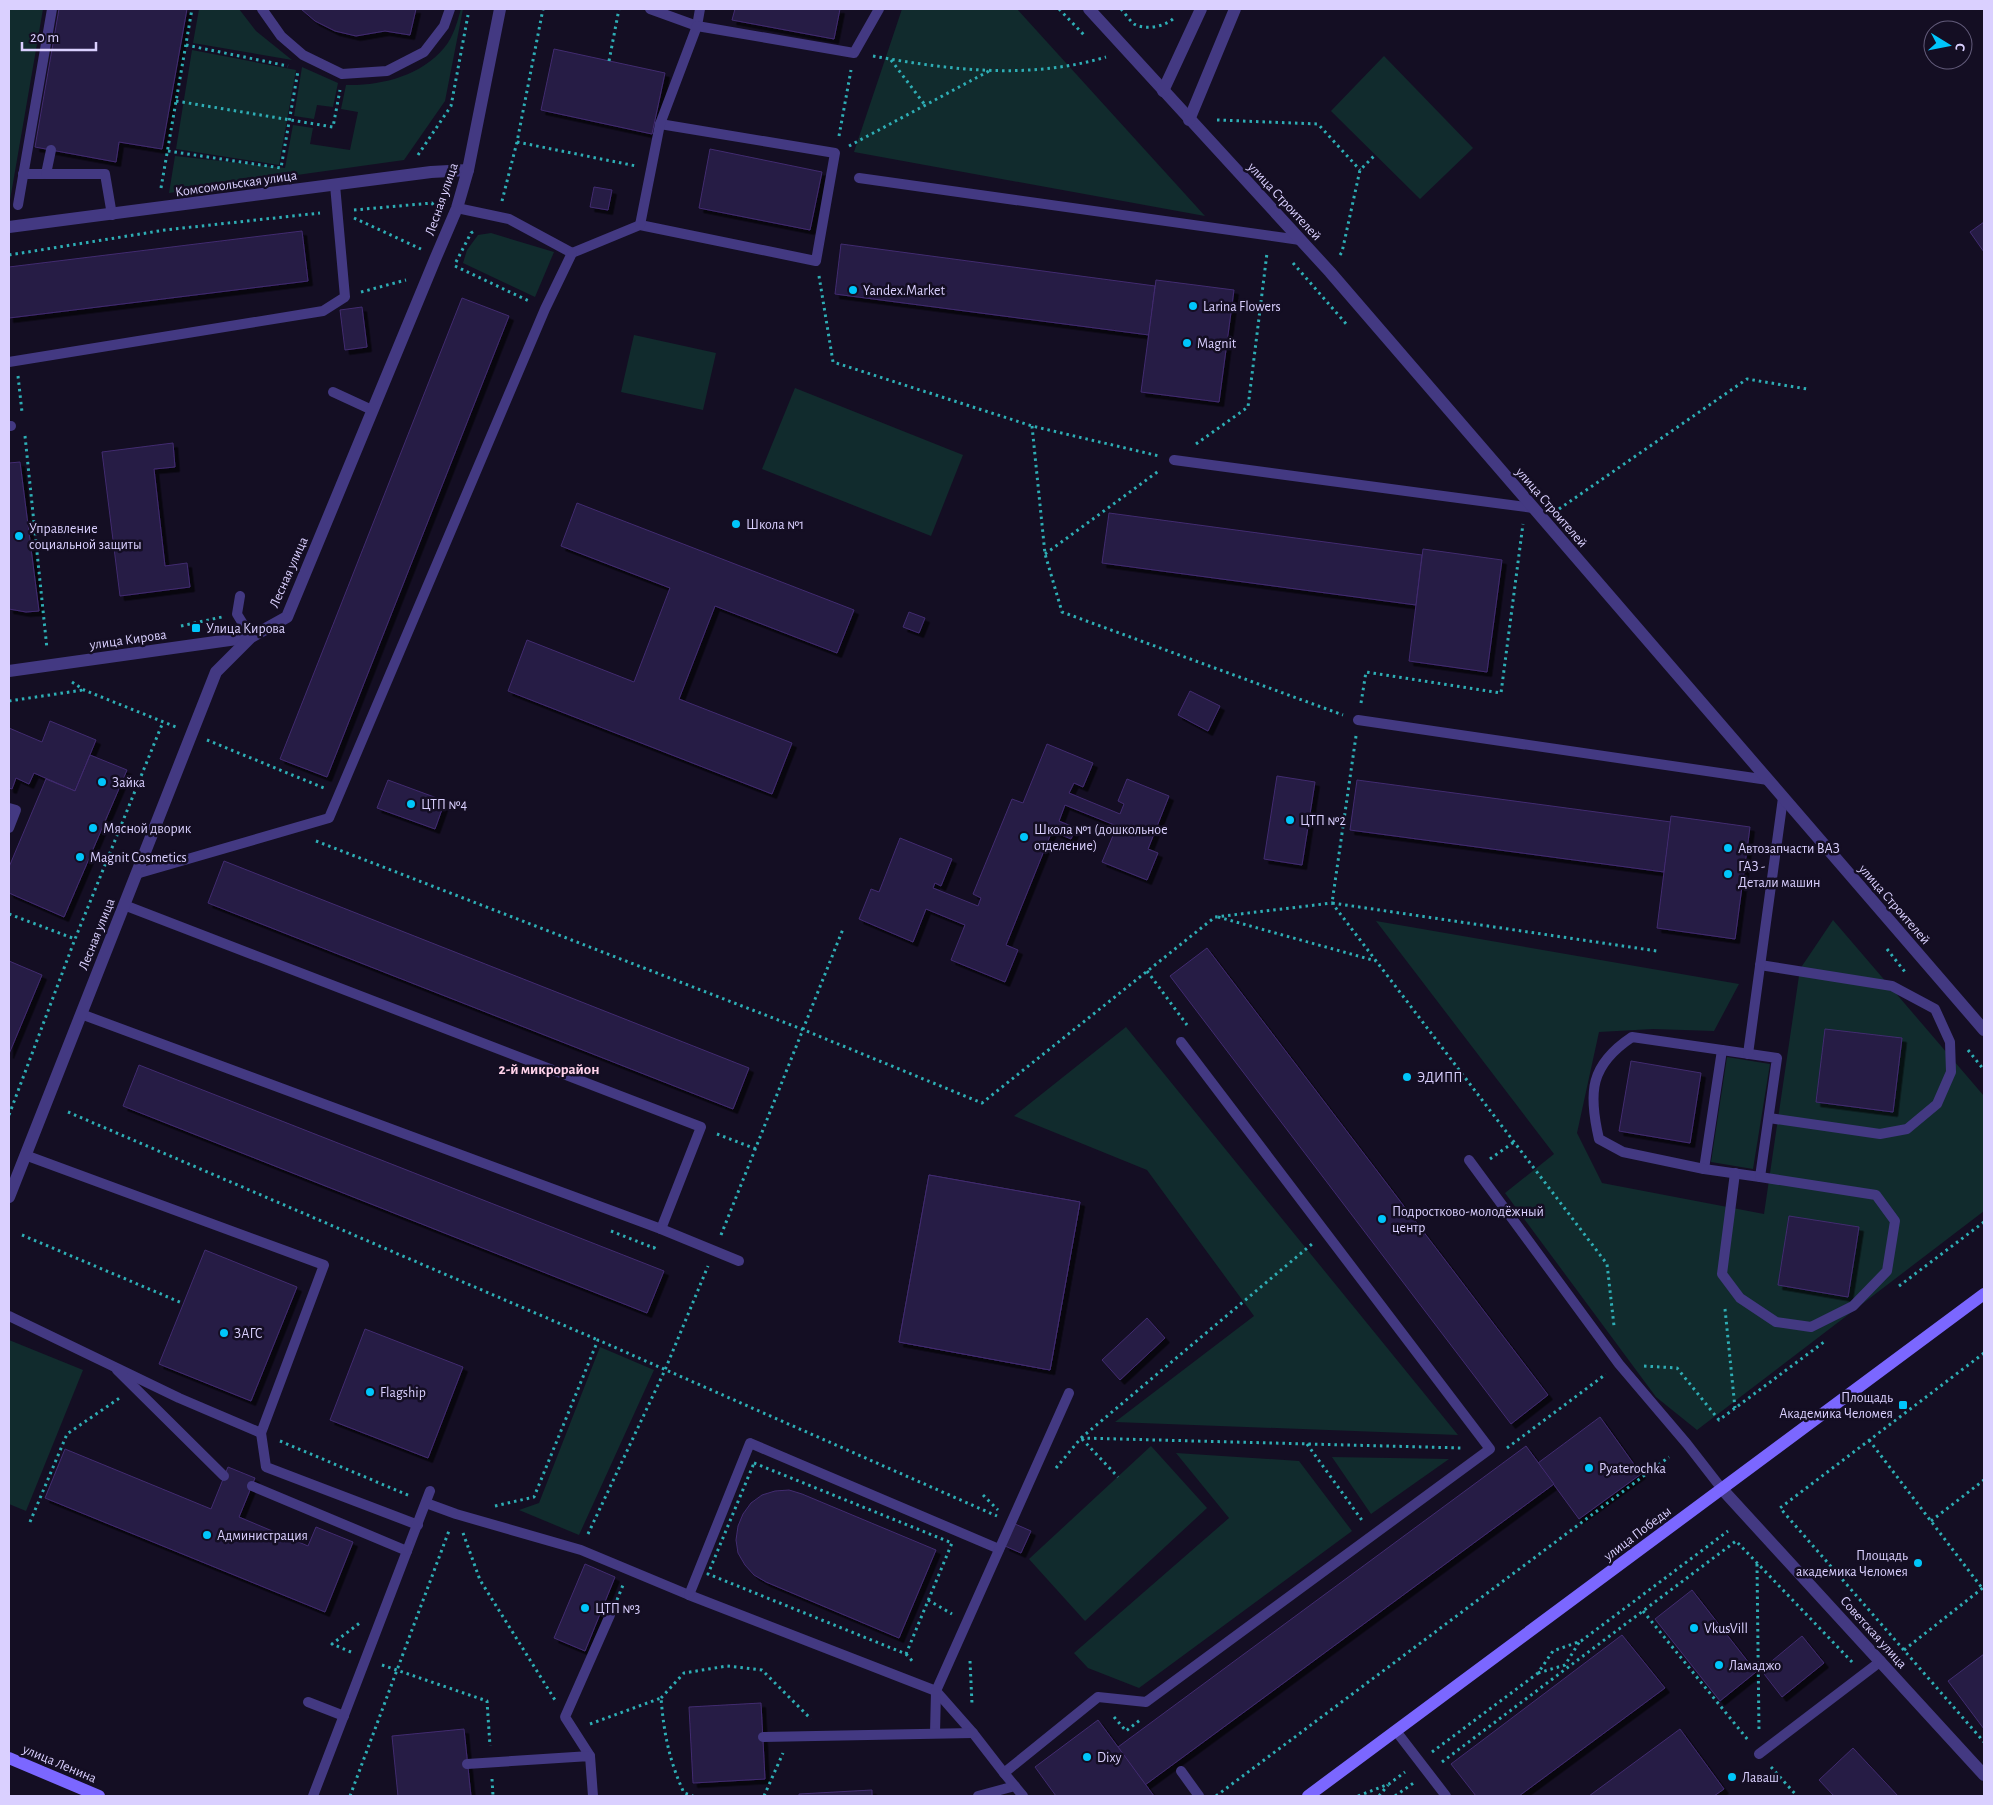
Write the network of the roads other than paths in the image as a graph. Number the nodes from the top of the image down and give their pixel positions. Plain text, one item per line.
1 (52, 9) edge
2 (262, 9) edge
3 (450, 9) edge
4 (500, 9) edge
5 (650, 9) edge
6 (700, 9) edge
7 (879, 9) edge
8 (1089, 9) edge
9 (1202, 9) edge
10 (1235, 9) edge
11 (697, 26) junction
12 (1163, 91) junction
13 (1189, 120) junction
14 (660, 124) junction
15 (51, 150) dead end
16 (468, 170) junction
17 (23, 174) junction
18 (46, 174) junction
19 (859, 178) dead end
20 (335, 185) junction
21 (18, 205) dead end
22 (456, 208) junction
23 (112, 215) junction
24 (640, 225) junction
25 (9, 227) edge
26 (1300, 240) junction
27 (572, 253) junction
28 (13, 361) edge
29 (333, 392) dead end
30 (372, 410) junction
31 (1174, 460) road end
32 (1533, 508) junction
33 (240, 596) dead end
34 (251, 637) junction
35 (9, 671) edge
36 (1358, 720) road end
37 (1768, 780) junction
38 (1783, 798) junction
39 (9, 808) edge
40 (9, 828) edge
41 (136, 874) junction
42 (124, 905) junction
43 (1760, 965) junction
44 (81, 1014) junction
45 (1984, 1030) edge
46 (1180, 1042) dead end
47 (1722, 1050) junction
48 (1748, 1054) junction
49 (1769, 1118) junction
50 (25, 1155) junction
51 (1469, 1160) dead end
52 (1704, 1168) junction
53 (1735, 1173) junction
54 (1760, 1177) junction
55 (9, 1196) edge
56 (661, 1229) junction
57 (739, 1261) dead end
58 (1984, 1294) edge
59 (9, 1316) edge
60 (111, 1364) junction
61 (1069, 1393) dead end
62 (260, 1433) junction
63 (224, 1476) dead end
64 (252, 1486) dead end
65 (1722, 1489) junction
66 (430, 1491) dead end
67 (426, 1503) junction
68 (418, 1526) junction
69 (999, 1549) junction
70 (407, 1550) junction
71 (689, 1595) junction
72 (610, 1615) road end
73 (1880, 1661) junction
74 (936, 1691) junction
75 (308, 1702) dead end
76 (344, 1716) junction
77 (1396, 1731) junction
78 (935, 1733) junction
79 (974, 1733) junction
80 (763, 1736) dead end
81 (1759, 1754) road end
82 (590, 1756) junction
83 (9, 1758) edge
84 (468, 1764) dead end
85 (1181, 1771) dead end
86 (1004, 1773) junction
87 (1984, 1775) edge
88 (1015, 1786) junction
89 (99, 1796) edge
90 (313, 1796) edge
91 (593, 1796) edge
92 (978, 1796) edge
93 (1023, 1796) edge
94 (1199, 1796) edge
95 (1308, 1796) edge
96 (1446, 1796) edge

1 - 17 lane
2 - 3 lane
4 - 16 street, Лесная улица
5 - 11 lane
6 - 11 lane
7 - 11 lane
8 - 12 street, улица Строителей
9 - 12 street
10 - 13 street
11 - 14 lane
12 - 13 street, улица Строителей
13 - 26 street, улица Строителей
14 - 24 lane
14 - 24 lane
15 - 18 lane
16 - 20 street, Комсомольская улица
16 - 22 street, Лесная улица
17 - 18 lane
17 - 21 lane
18 - 23 lane
19 - 26 lane
20 - 23 street, Комсомольская улица
20 - 28 lane
22 - 27 lane
22 - 30 street, Лесная улица
23 - 25 street, Комсомольская улица
24 - 27 lane
26 - 32 street, улица Строителей
27 - 41 lane
29 - 30 lane
30 - 34 street, Лесная улица
31 - 32 lane
32 - 37 street, улица Строителей
33 - 34 lane
34 - 35 street, улица Кирова
34 - 41 street, Лесная улица
36 - 37 lane
37 - 38 street, улица Строителей
38 - 43 lane
38 - 45 street, улица Строителей
39 - 40 lane
41 - 42 street, Лесная улица
42 - 44 street, Лесная улица
42 - 56 lane
43 - 48 lane
43 - 49 lane
44 - 50 street, Лесная улица
44 - 56 lane
46 - 86 lane
47 - 48 lane
47 - 52 lane
47 - 52 lane
48 - 49 lane
49 - 54 lane
50 - 55 street, Лесная улица
50 - 62 lane
51 - 65 lane
52 - 53 lane
53 - 54 lane
53 - 54 lane
56 - 57 lane
58 - 65 street, улица Победы
59 - 60 lane
60 - 62 lane
60 - 63 lane
61 - 69 lane
62 - 68 lane
64 - 70 lane
65 - 73 street, Советская улица
65 - 77 street, улица Победы
66 - 67 lane
67 - 68 lane
67 - 71 lane
68 - 70 lane
69 - 71 lane
69 - 74 lane
70 - 76 lane
71 - 74 lane
72 - 82 lane
73 - 81 lane
73 - 87 street, Советская улица
74 - 78 lane
74 - 79 lane
75 - 76 lane
76 - 90 lane
77 - 95 street, улица Победы
77 - 96 lane
78 - 79 lane
78 - 80 lane
79 - 86 lane
82 - 84 lane
82 - 91 lane
83 - 89 street, улица Ленина
85 - 94 lane
86 - 88 lane
88 - 92 lane
88 - 93 lane

